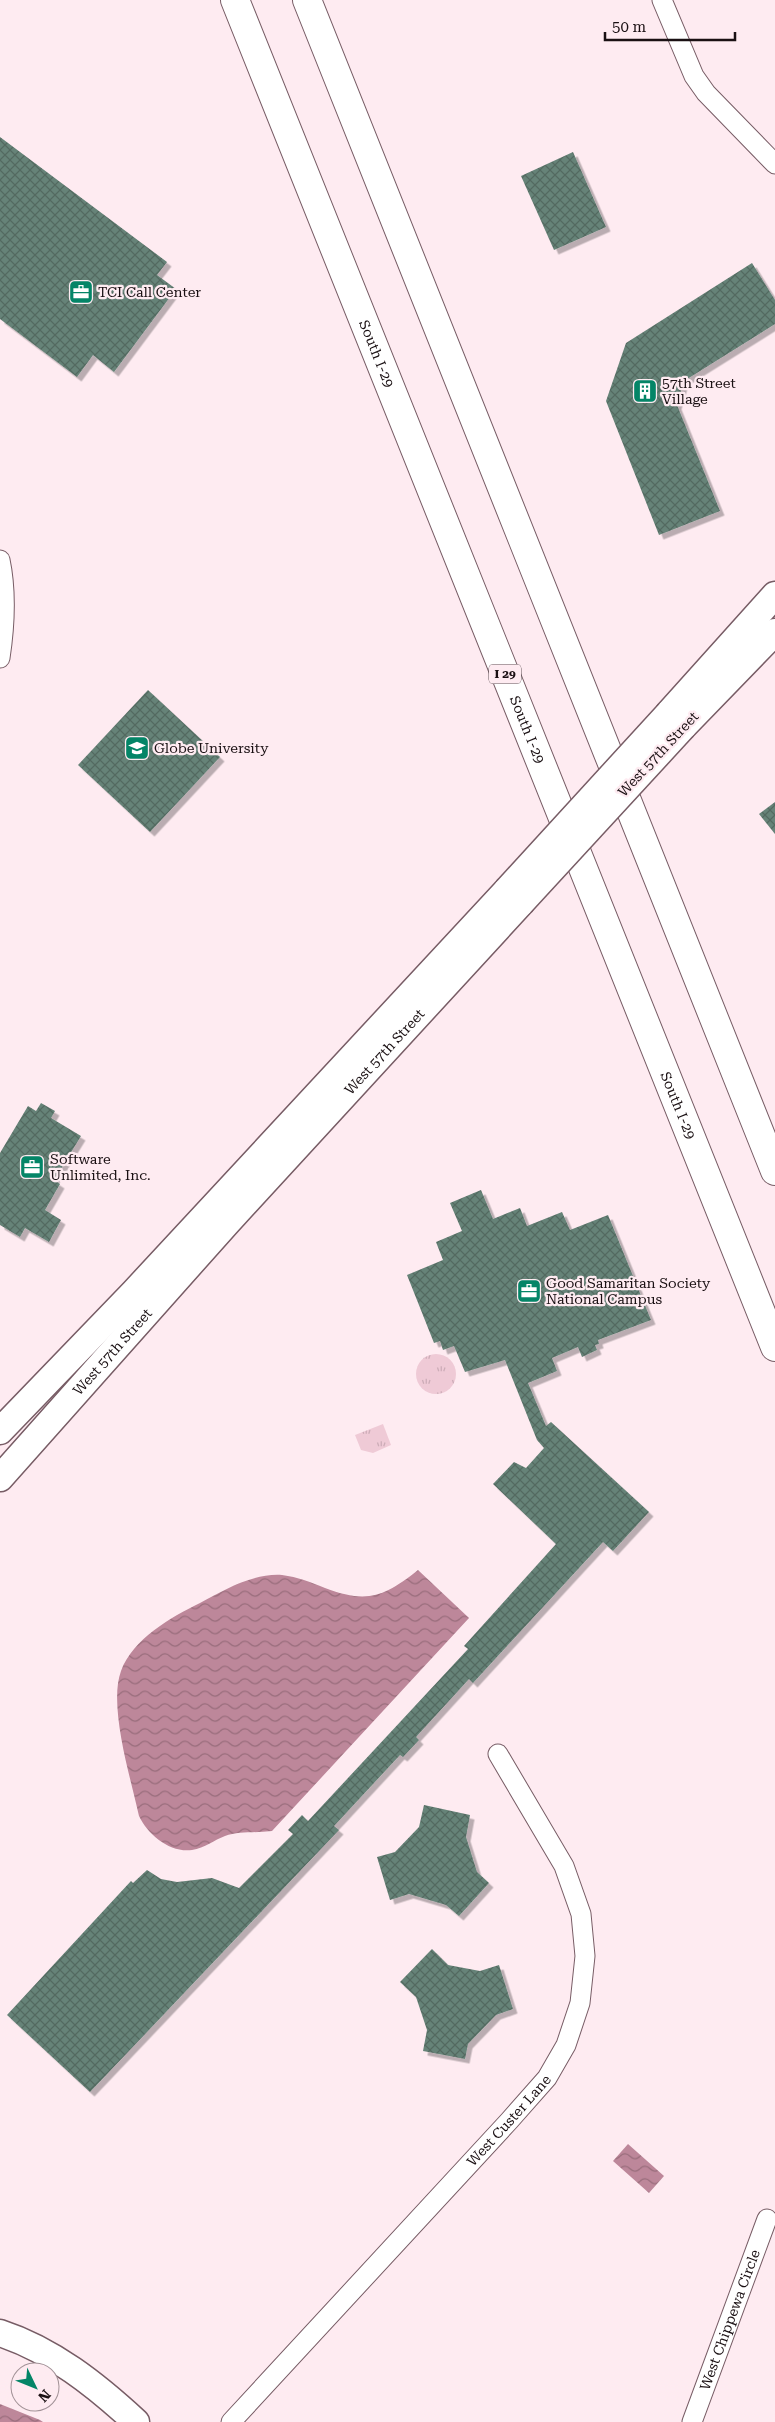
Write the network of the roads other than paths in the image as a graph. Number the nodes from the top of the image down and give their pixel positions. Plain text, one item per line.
1 (235, 0) edge
2 (307, 0) edge
3 (662, 0) edge
4 (775, 164) edge
5 (0, 560) edge
6 (775, 595) edge
7 (775, 632) edge
8 (0, 658) edge
9 (676, 720) junction
10 (514, 896) junction
11 (775, 1171) edge
12 (775, 1347) edge
13 (0, 1431) edge
14 (0, 1478) edge
15 (498, 1754) dead end
16 (767, 2219) dead end
17 (0, 2333) edge
18 (136, 2422) edge
19 (231, 2422) edge
20 (692, 2422) edge

1 - 12 highway, South I-29 / I 29
2 - 11 highway
3 - 4 street
5 - 8 street
6 - 9 main road, West 57th Street
7 - 9 main road, West 57th Street
9 - 10 main road, West 57th Street, bridge
10 - 13 main road, West 57th Street
10 - 14 main road, West 57th Street
15 - 19 street, West Custer Lane
16 - 20 street, West Chippewa Circle
17 - 18 main road

